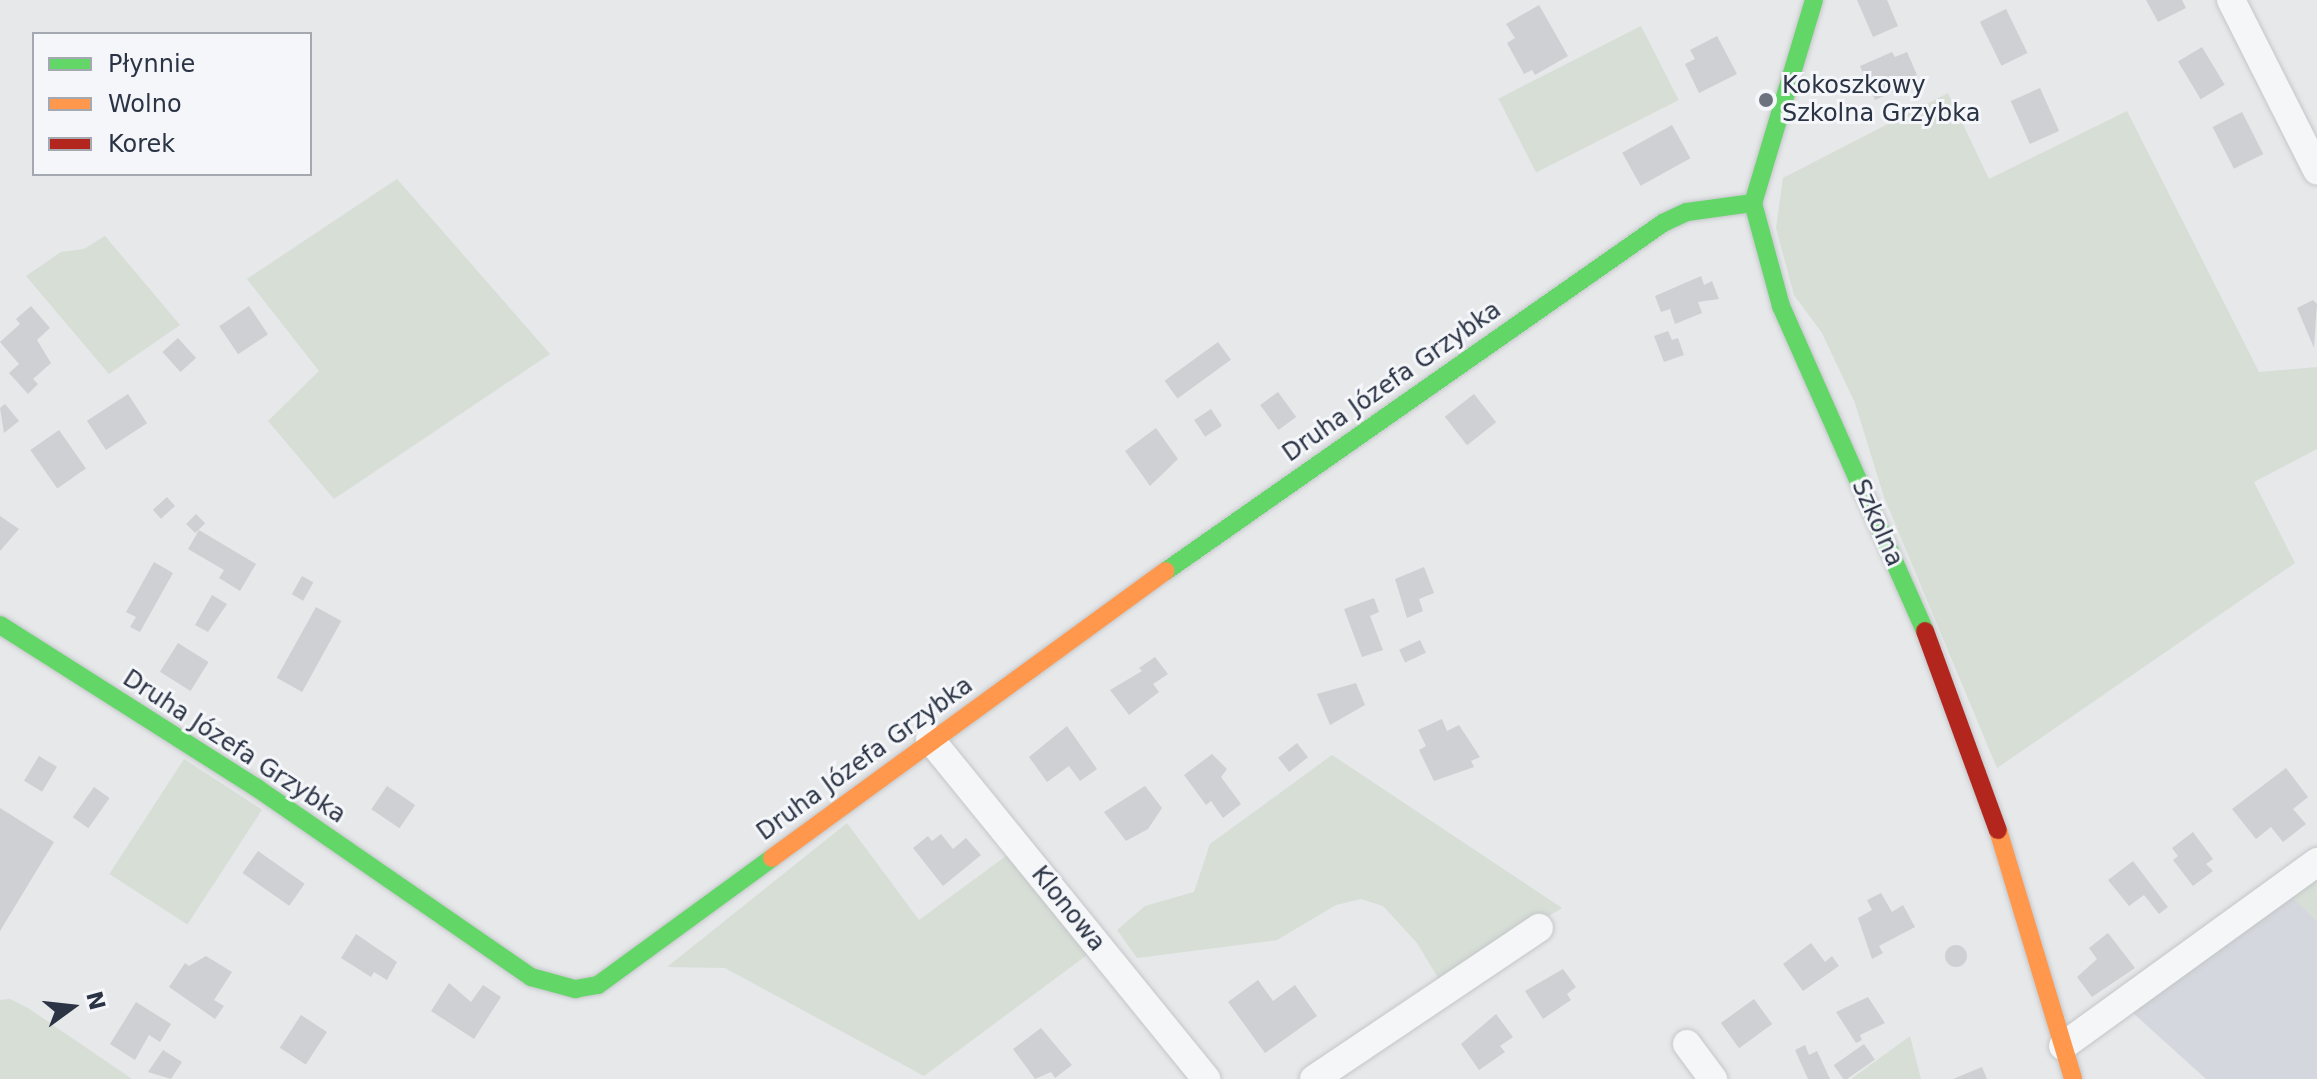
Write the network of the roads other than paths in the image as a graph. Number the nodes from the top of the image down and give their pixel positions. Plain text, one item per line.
1 (1814, 0) edge
2 (2231, 0) edge
3 (2317, 170) edge
4 (1753, 203) junction
5 (0, 625) edge
6 (930, 739) junction
7 (2317, 862) edge
8 (1539, 928) dead end
9 (1687, 1044) dead end
10 (2063, 1046) junction
11 (1206, 1079) edge
12 (1314, 1079) edge
13 (1713, 1079) edge
14 (2073, 1079) edge

1 - 4 street
2 - 3 street
4 - 6 street, Druha Józefa Grzybka
4 - 10 street, Szkolna
5 - 6 street, Druha Józefa Grzybka
6 - 11 street, Klonowa
7 - 10 street
8 - 12 street
9 - 13 street
10 - 14 street, Szkolna

